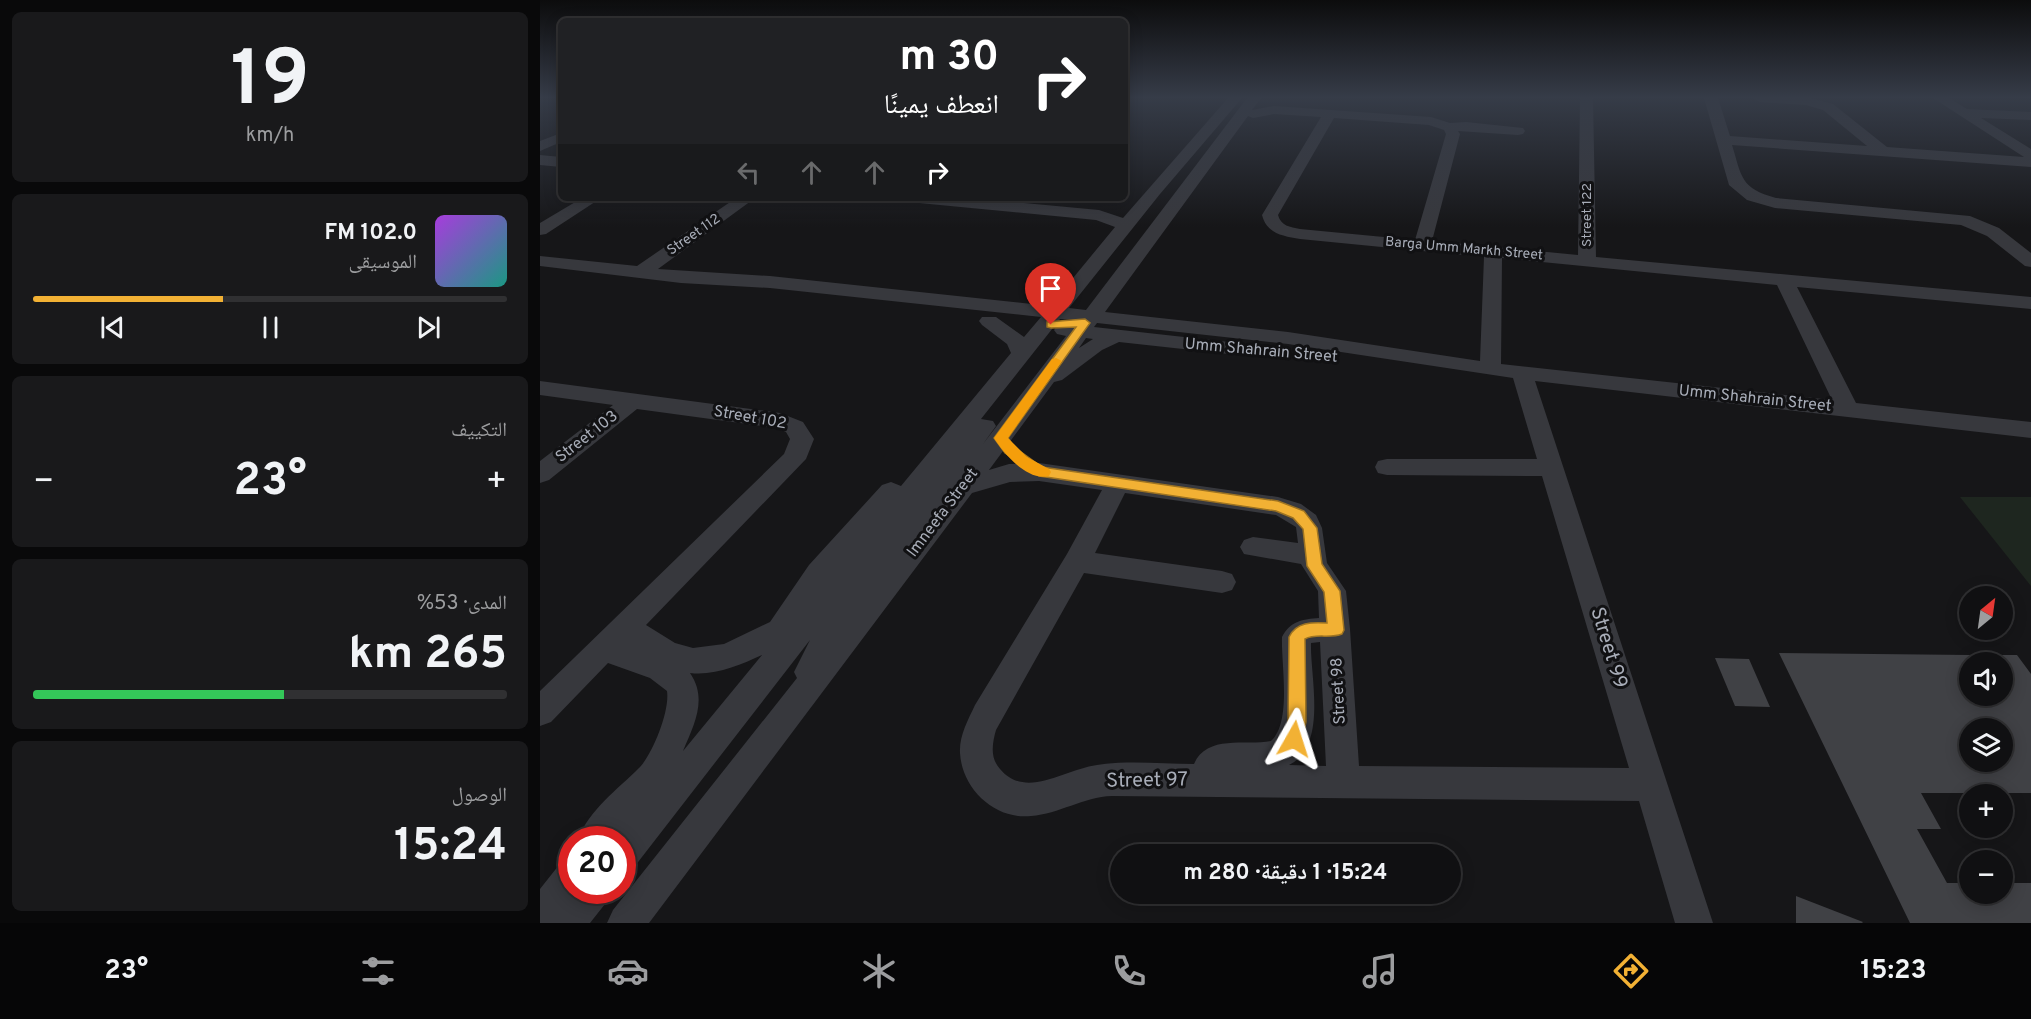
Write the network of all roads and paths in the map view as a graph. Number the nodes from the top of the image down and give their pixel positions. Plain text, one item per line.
1 (1197, 141) edge
2 (1233, 141) edge
3 (1314, 141) edge
4 (1451, 141) edge
5 (1587, 141) edge
6 (1722, 141) edge
7 (1723, 141) edge
8 (1870, 141) edge
9 (2009, 141) edge
10 (1884, 152) junction
11 (2031, 155) edge
12 (540, 160) edge
13 (558, 162) edge
14 (2031, 162) edge
15 (1154, 191) junction
16 (588, 201) edge
17 (743, 201) edge
18 (980, 201) edge
19 (1040, 204) edge
20 (1142, 208) junction
21 (1099, 215) junction
22 (1127, 226) junction
23 (540, 230) edge
24 (1422, 245) junction
25 (1493, 252) junction
26 (540, 261) edge
27 (1587, 261) junction
28 (2031, 262) edge
29 (641, 272) junction
30 (681, 277) junction
31 (1784, 279) junction
32 (1114, 284) junction
33 (2031, 303) edge
34 (874, 306) junction
35 (989, 321) junction
36 (1066, 321) junction
37 (1148, 322) junction
38 (1225, 331) junction
39 (1116, 336) junction
40 (1022, 354) junction
41 (1485, 369) junction
42 (1522, 373) junction
43 (1003, 378) junction
44 (1040, 385) junction
45 (540, 388) edge
46 (634, 400) junction
47 (1848, 410) junction
48 (2031, 430) edge
49 (1001, 438) junction
50 (1387, 467) dead end
51 (1552, 468) junction
52 (1039, 472) junction
53 (540, 474) edge
54 (1117, 484) junction
55 (963, 487) junction
56 (1253, 547) dead end
57 (1313, 555) junction
58 (1077, 561) junction
59 (1222, 582) dead end
60 (815, 610) junction
61 (625, 627) junction
62 (781, 629) junction
63 (1336, 630) junction
64 (603, 649) junction
65 (803, 695) junction
66 (540, 712) edge
67 (652, 778) junction
68 (1206, 780) junction
69 (1343, 782) junction
70 (1651, 785) junction
71 (606, 826) edge
72 (635, 826) edge
73 (636, 836) edge
74 (558, 896) edge
75 (581, 904) edge
76 (540, 919) edge
77 (566, 923) edge
78 (626, 923) edge
79 (1694, 923) edge

1 - 15 street, Imneefa Street
2 - 32 street
3 - 24 street, Barga Umm Markh Street
4 - 24 street
5 - 27 street, Street 122
6 - 28 street
7 - 10 street
8 - 10 street
9 - 11 street
10 - 14 street
12 - 13 street
15 - 20 street, Imneefa Street
15 - 36 street
16 - 23 street
17 - 29 street, Street 112
18 - 19 street
19 - 21 street
20 - 21 street
20 - 22 street, Imneefa Street
21 - 22 street
22 - 36 street, Imneefa Street
24 - 25 street, Barga Umm Markh Street
25 - 27 street, Barga Umm Markh Street
25 - 41 street
26 - 29 street
27 - 31 street, Barga Umm Markh Street
29 - 30 street
30 - 34 street
30 - 36 street
31 - 33 street, Barga Umm Markh Street
31 - 47 street
32 - 36 street, Imneefa Street
32 - 37 street
34 - 35 street
34 - 36 street
35 - 36 street
35 - 40 street
36 - 37 street, Umm Shahrain Street
36 - 38 street
36 - 39 street, Umm Shahrain Street
36 - 40 street, Imneefa Street
36 - 44 street, Imneefa Street
36 - 65 street
37 - 38 street, Umm Shahrain Street
38 - 41 street, Umm Shahrain Street
39 - 41 street, Umm Shahrain Street
39 - 44 street
40 - 43 street, Imneefa Street
41 - 42 street, Umm Shahrain Street
42 - 47 street, Umm Shahrain Street
42 - 51 street, Street 99
43 - 60 street, Imneefa Street
43 - 62 street
44 - 49 street, Imneefa Street
45 - 46 street, Street 102
46 - 53 street, Street 103
46 - 61 street, Street 102
47 - 48 street, Umm Shahrain Street
49 - 52 street, Street 98
49 - 55 street, Imneefa Street
50 - 51 street
51 - 70 street, Street 99
52 - 54 street, Street 98
52 - 55 street, Street 98
54 - 57 street, Street 98
54 - 58 street, Street 97
55 - 65 street, Imneefa Street
56 - 57 street
57 - 63 street, Street 98
58 - 59 street
58 - 68 street, Street 97
60 - 62 street
60 - 73 street, Imneefa Street
61 - 62 street
61 - 64 street, Street 102
63 - 68 street
63 - 69 street, Street 98
64 - 66 street, Street 102
64 - 67 street
65 - 78 street, Imneefa Street
67 - 71 street
67 - 72 street
68 - 69 street, Street 97
69 - 70 street, Street 97
70 - 79 street, Street 99
74 - 76 street
75 - 77 street

